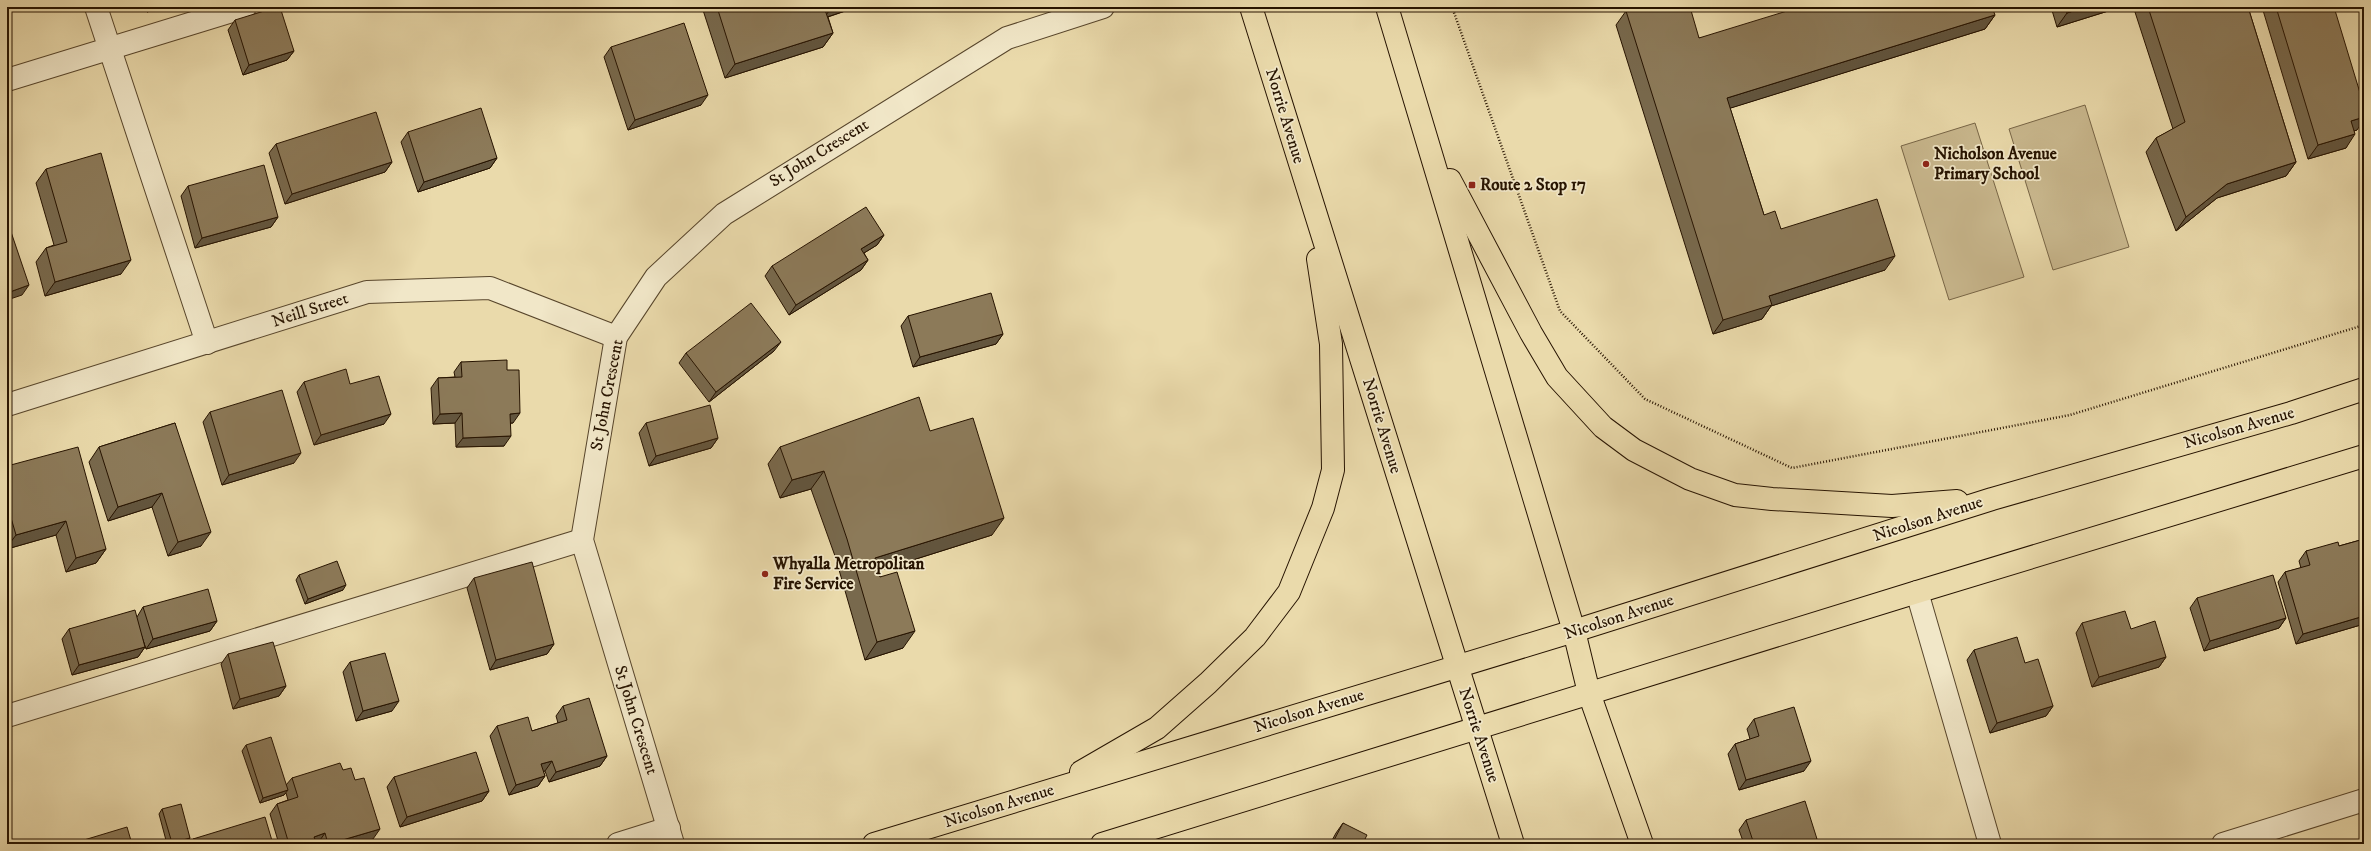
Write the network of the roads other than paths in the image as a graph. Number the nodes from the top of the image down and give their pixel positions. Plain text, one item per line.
1 (96, 7) edge
2 (245, 7) edge
3 (1103, 7) edge
4 (1251, 7) edge
5 (1387, 7) edge
6 (109, 48) junction
7 (7, 80) edge
8 (1427, 137) junction
9 (1308, 192) junction
10 (616, 336) junction
11 (207, 343) junction
12 (2364, 389) edge
13 (7, 405) edge
14 (2364, 456) edge
15 (1992, 498) junction
16 (582, 540) junction
17 (1917, 592) junction
18 (1574, 631) junction
19 (1457, 666) junction
20 (1589, 693) junction
21 (7, 716) edge
22 (1478, 728) junction
23 (1049, 791) junction
24 (2364, 800) edge
25 (671, 836) edge
26 (618, 844) edge
27 (874, 844) edge
28 (1102, 844) edge
29 (1513, 844) edge
30 (1642, 844) edge
31 (1990, 844) edge
32 (2222, 844) edge

1 - 6 street
2 - 6 street
3 - 10 street, St John Crescent
4 - 9 main road, Norrie Avenue
5 - 8 main road
6 - 7 street
6 - 11 street
8 - 15 main road
8 - 18 main road
9 - 19 main road, Norrie Avenue
9 - 23 main road
10 - 11 street, Neill Street
10 - 16 street, St John Crescent
11 - 13 street, Neill Street
12 - 15 main road, Nicolson Avenue
14 - 17 main road
15 - 18 main road, Nicolson Avenue
16 - 21 street
16 - 25 street, St John Crescent
17 - 20 main road
17 - 31 street
18 - 19 main road, Nicolson Avenue
18 - 20 main road
19 - 22 main road, Norrie Avenue
19 - 23 main road, Nicolson Avenue
20 - 22 main road
20 - 30 main road
22 - 28 main road
22 - 29 main road, Norrie Avenue
23 - 27 main road, Nicolson Avenue
24 - 32 street
25 - 26 street

